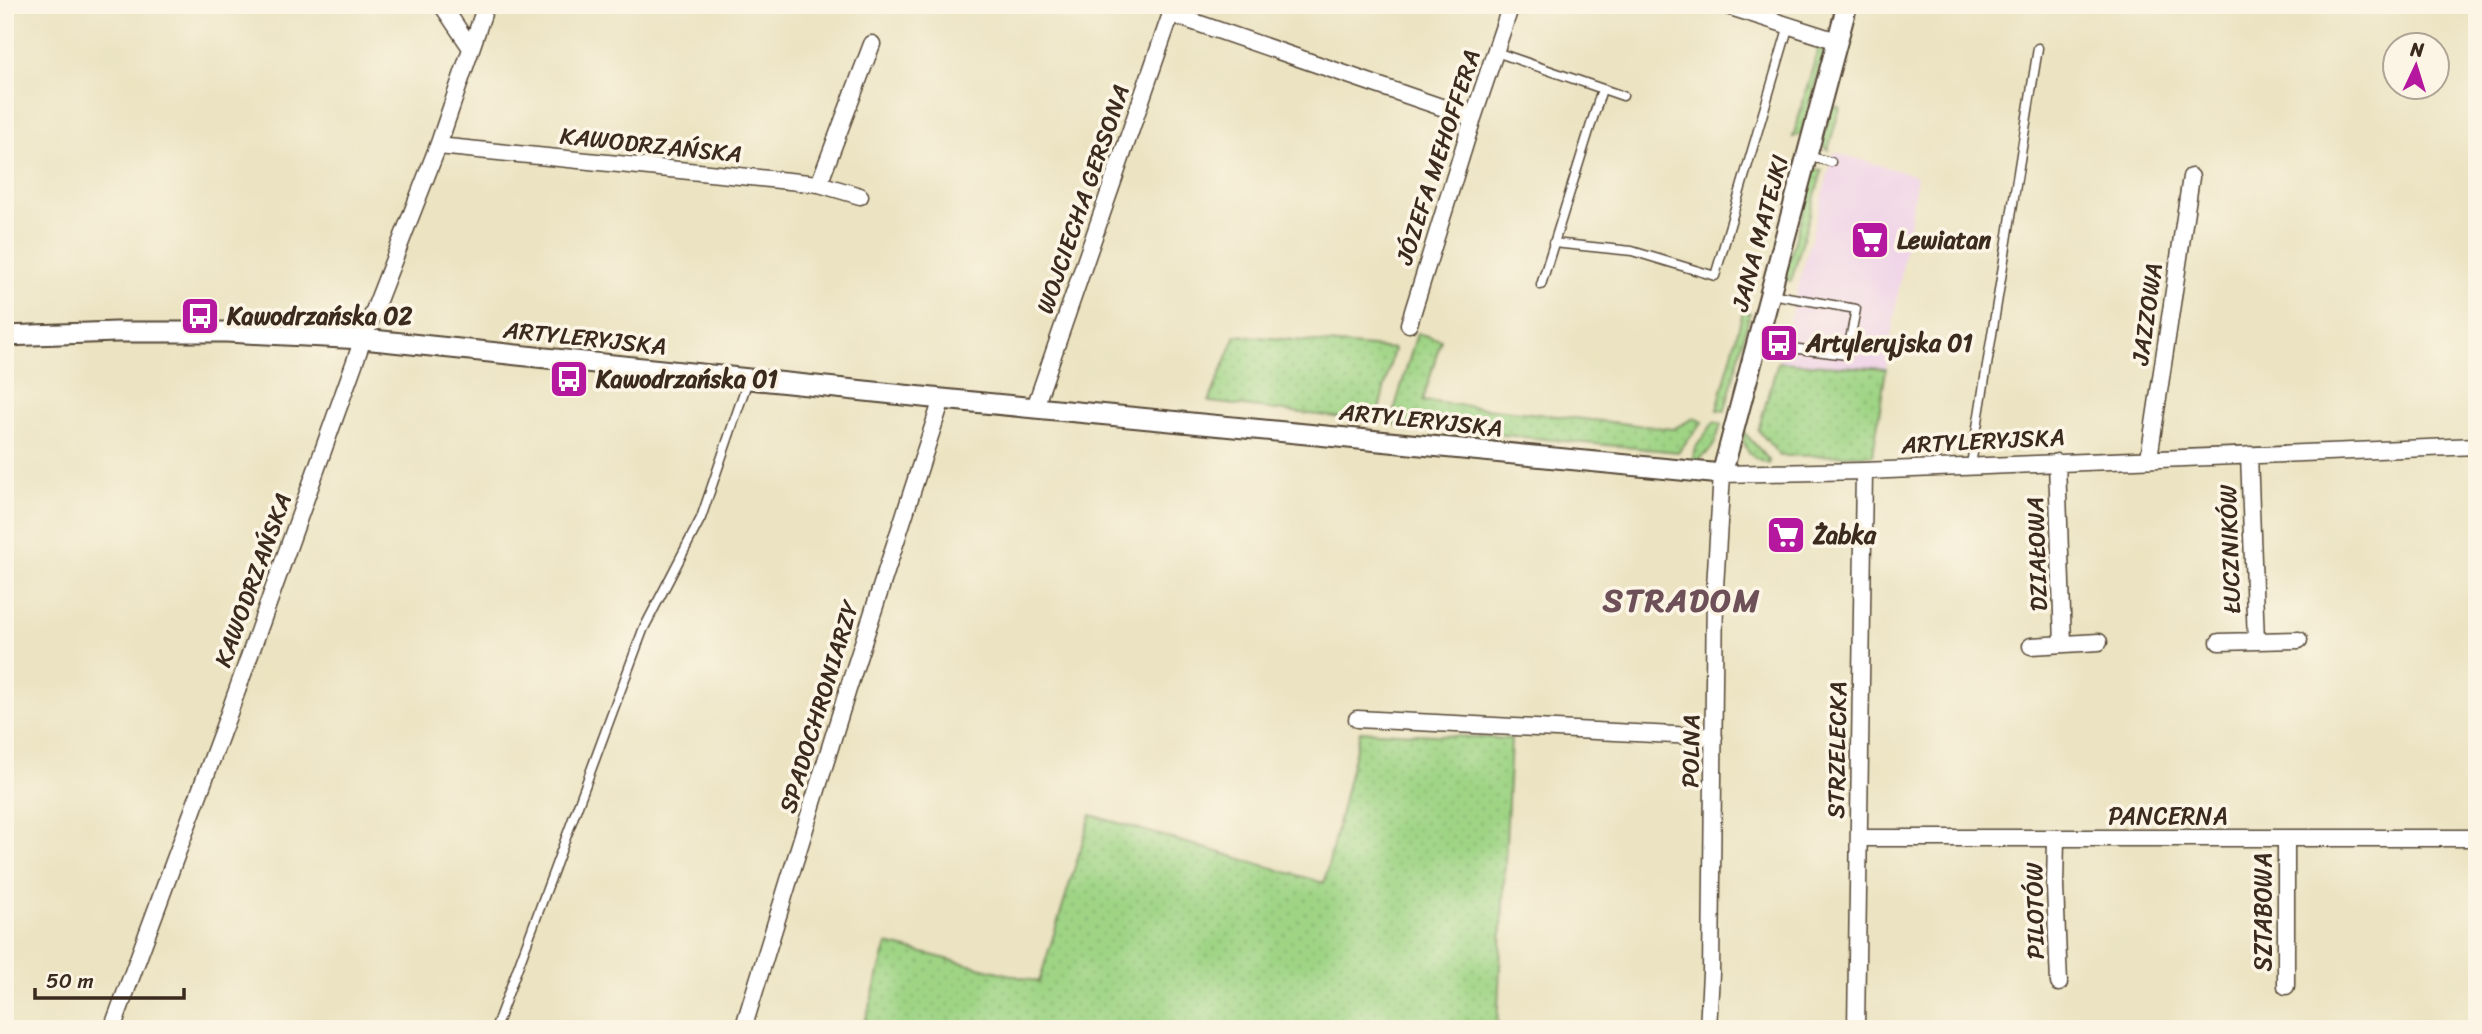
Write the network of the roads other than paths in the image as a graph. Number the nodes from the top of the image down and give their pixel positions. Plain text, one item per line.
1 (442, 5) edge
2 (486, 5) edge
3 (1511, 5) edge
4 (1724, 5) edge
5 (1847, 5) edge
6 (1173, 10) edge
7 (1788, 25) junction
8 (1837, 41) junction
9 (872, 44) dead end
10 (471, 48) junction
11 (2038, 48) dead end
12 (1496, 52) junction
13 (1602, 89) junction
14 (1623, 96) dead end
15 (1473, 118) junction
16 (438, 146) junction
17 (1807, 155) junction
18 (1831, 163) dead end
19 (2191, 177) dead end
20 (819, 184) junction
21 (860, 196) dead end
22 (1553, 243) junction
23 (1541, 285) dead end
24 (1770, 293) junction
25 (1409, 324) dead end
26 (5, 336) edge
27 (363, 339) junction
28 (1791, 348) dead end
29 (748, 379) junction
30 (942, 399) junction
31 (1035, 407) junction
32 (2477, 446) edge
33 (2249, 455) junction
34 (2149, 458) junction
35 (2057, 462) junction
36 (1971, 465) junction
37 (1864, 471) junction
38 (1722, 474) junction
39 (2300, 640) dead end
40 (2256, 641) junction
41 (2099, 642) dead end
42 (2219, 642) dead end
43 (2063, 644) junction
44 (2031, 646) dead end
45 (1356, 719) dead end
46 (1714, 737) junction
47 (1859, 838) junction
48 (2056, 838) junction
49 (2286, 838) junction
50 (2477, 838) edge
51 (2059, 983) dead end
52 (2286, 986) dead end
53 (112, 1029) edge
54 (495, 1029) edge
55 (743, 1029) edge
56 (1707, 1029) edge
57 (1856, 1029) edge

1 - 10 street
2 - 10 street, KAWODRZAŃSKA
3 - 12 street, JÓZEFA MEHOFFERA
4 - 7 street
5 - 8 street, JANA MATEJKI
6 - 15 street
6 - 31 street, WOJCIECHA GERSONA
7 - 8 street
7 - 22 lane
8 - 17 street, JANA MATEJKI
9 - 20 street
10 - 16 street, KAWODRZAŃSKA
11 - 36 lane
12 - 13 lane
12 - 15 street, JÓZEFA MEHOFFERA
13 - 14 lane
13 - 22 lane
15 - 25 street, JÓZEFA MEHOFFERA
16 - 20 street, KAWODRZAŃSKA
16 - 27 street, KAWODRZAŃSKA
17 - 18 lane
17 - 24 street, JANA MATEJKI
19 - 34 street, JAZZOWA
20 - 21 street, KAWODRZAŃSKA
22 - 23 lane
24 - 28 lane
24 - 38 street, JANA MATEJKI
26 - 27 street, ARTYLERYJSKA
27 - 29 street, ARTYLERYJSKA
27 - 53 street, KAWODRZAŃSKA
29 - 30 street, ARTYLERYJSKA
29 - 54 lane
30 - 31 street, ARTYLERYJSKA
30 - 55 street, SPADOCHRONIARZY
31 - 38 street, ARTYLERYJSKA
32 - 33 street, ARTYLERYJSKA
33 - 34 street, ARTYLERYJSKA
33 - 40 street, ŁUCZNIKÓW
34 - 35 street, ARTYLERYJSKA
35 - 36 street, ARTYLERYJSKA
35 - 43 street, DZIAŁOWA
36 - 37 street, ARTYLERYJSKA
37 - 38 street, ARTYLERYJSKA
37 - 47 street, STRZELECKA
38 - 46 street, POLNA
39 - 40 street, ŁUCZNIKÓW
40 - 42 street, ŁUCZNIKÓW
41 - 43 street, DZIAŁOWA
43 - 44 street, DZIAŁOWA
45 - 46 street
46 - 56 street, POLNA
47 - 48 street, PANCERNA
47 - 57 street, STRZELECKA
48 - 49 street, PANCERNA
48 - 51 street, PILOTÓW
49 - 50 street, PANCERNA
49 - 52 street, SZTABOWA

